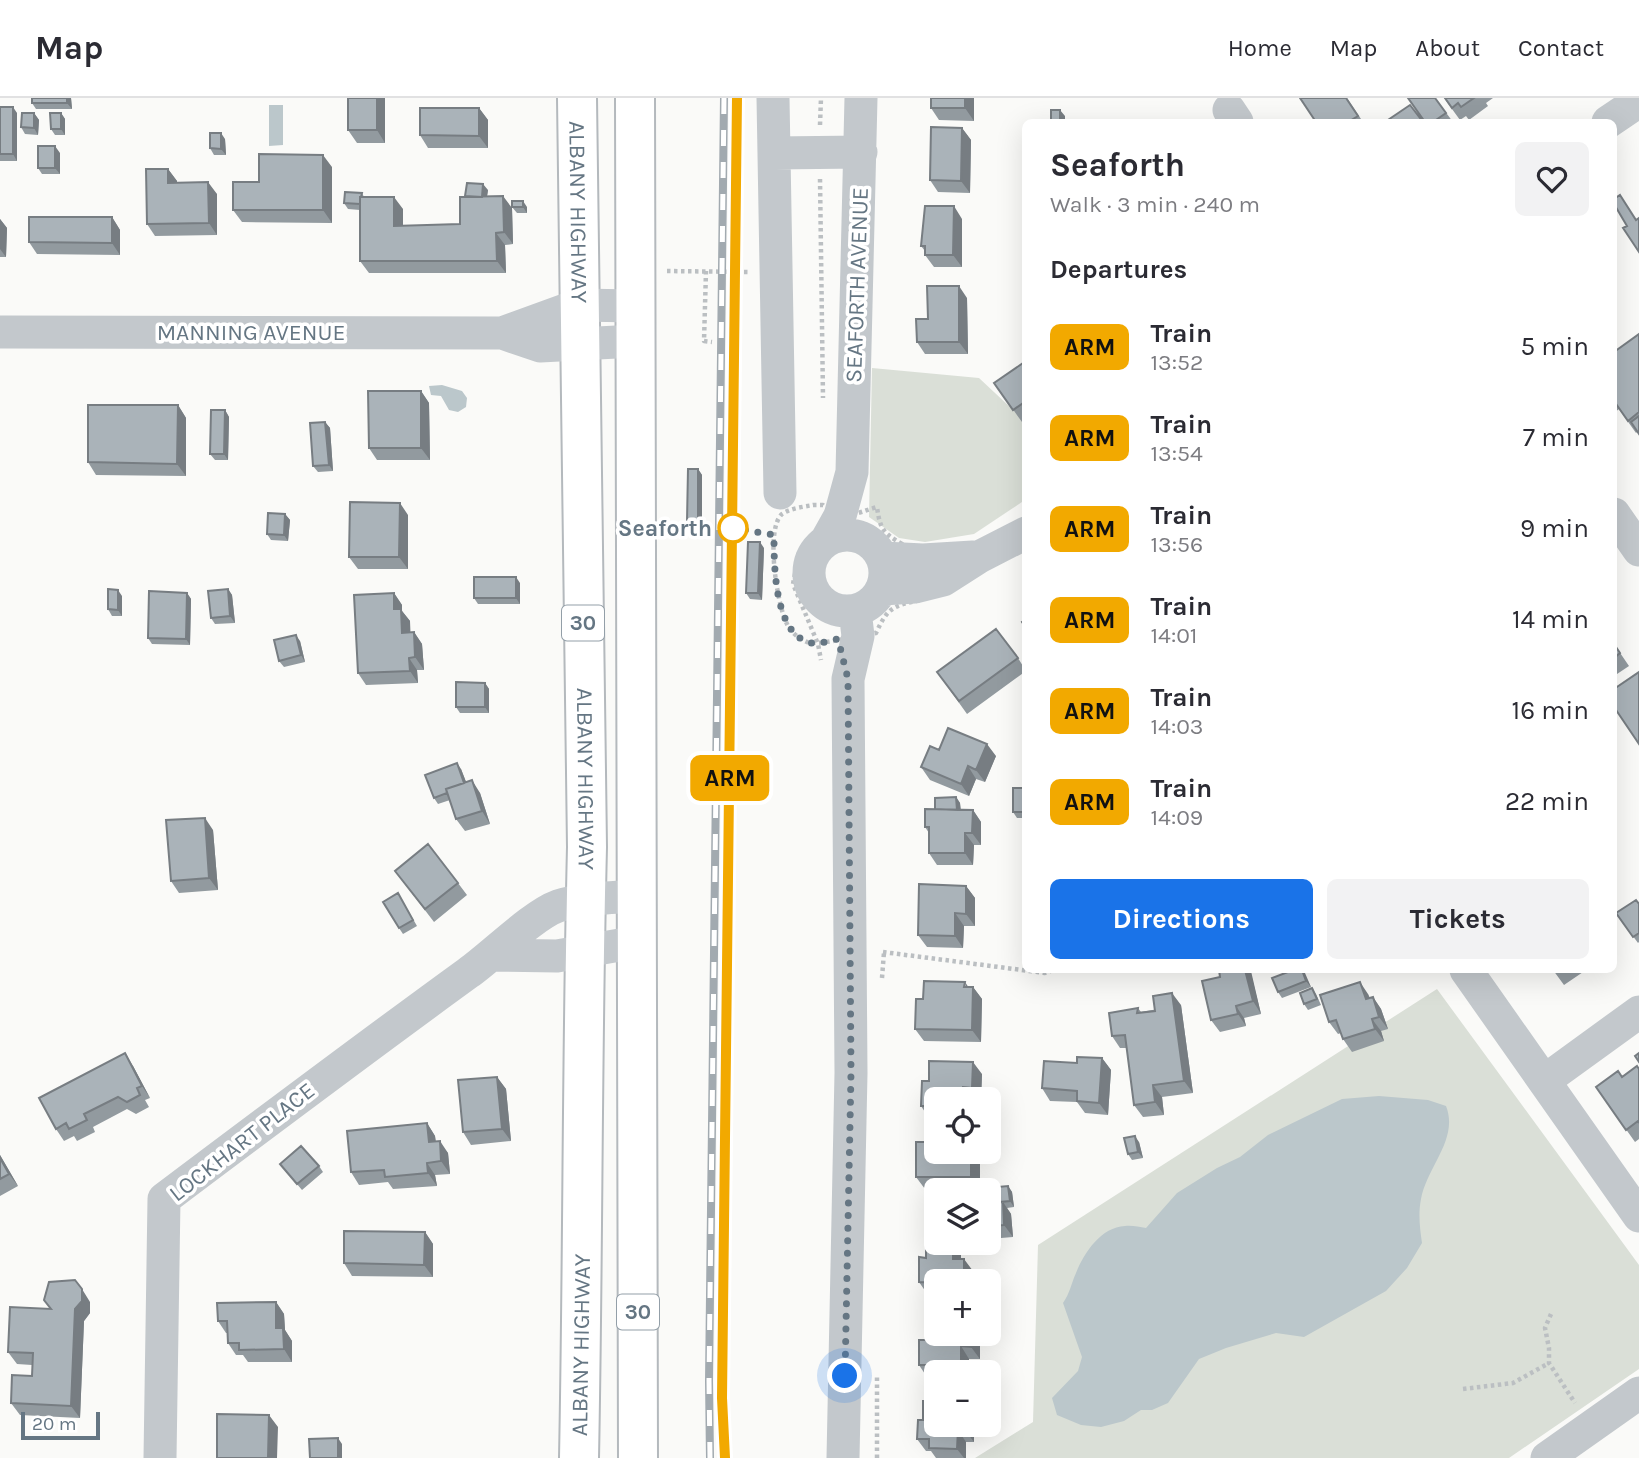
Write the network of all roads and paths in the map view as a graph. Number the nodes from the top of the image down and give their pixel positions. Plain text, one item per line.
1 (577, 98) edge
2 (635, 98) edge
3 (773, 98) edge
4 (861, 98) edge
5 (1639, 101) edge
6 (1612, 119) edge
7 (861, 152) junction
8 (774, 153) junction
9 (706, 271) junction
10 (774, 272) junction
11 (579, 305) junction
12 (635, 306) junction
13 (0, 332) edge
14 (502, 333) junction
15 (712, 342) dead end
16 (579, 345) junction
17 (780, 493) dead end
18 (1617, 517) edge
19 (1022, 535) edge
20 (873, 550) junction
21 (1639, 550) edge
22 (850, 628) junction
23 (637, 896) junction
24 (585, 900) junction
25 (637, 942) junction
26 (850, 948) junction
27 (583, 950) junction
28 (493, 955) junction
29 (1022, 970) edge
30 (1468, 973) edge
31 (1639, 1012) edge
32 (1544, 1081) junction
33 (1639, 1216) edge
34 (1551, 1314) dead end
35 (1549, 1363) junction
36 (1463, 1390) dead end
37 (1639, 1393) edge
38 (1590, 1427) junction
39 (160, 1458) edge
40 (579, 1458) edge
41 (638, 1458) edge
42 (843, 1458) edge
43 (1547, 1458) edge

1 - 11 highway, ALBANY HIGHWAY / 30
2 - 12 highway, 30
3 - 8 street
4 - 7 street, SEAFORTH AVENUE
5 - 6 street
7 - 8 street
7 - 20 street, SEAFORTH AVENUE
8 - 10 street
9 - 10 path
9 - 12 path
9 - 15 path
10 - 17 street
11 - 12 street, MANNING AVENUE
11 - 14 street, MANNING AVENUE
11 - 16 highway, ALBANY HIGHWAY / 30
12 - 16 street, MANNING AVENUE
12 - 23 highway, 30
13 - 14 street, MANNING AVENUE
14 - 16 street, MANNING AVENUE
16 - 24 highway, ALBANY HIGHWAY / 30
18 - 21 street
19 - 20 street
20 - 20 path
20 - 22 street
20 - 22 street
20 - 22 path
20 - 22 path
22 - 26 street
23 - 24 street, LOCKHART PLACE
23 - 25 highway, 30
24 - 27 highway, ALBANY HIGHWAY / 30
24 - 28 street, LOCKHART PLACE
25 - 27 street
25 - 41 highway, 30
26 - 29 path
26 - 42 street
27 - 28 street
27 - 40 highway, ALBANY HIGHWAY / 30
28 - 39 street, LOCKHART PLACE
30 - 32 street
31 - 32 street
32 - 33 street
34 - 35 path
35 - 36 path
35 - 38 path
37 - 38 street
38 - 43 street

